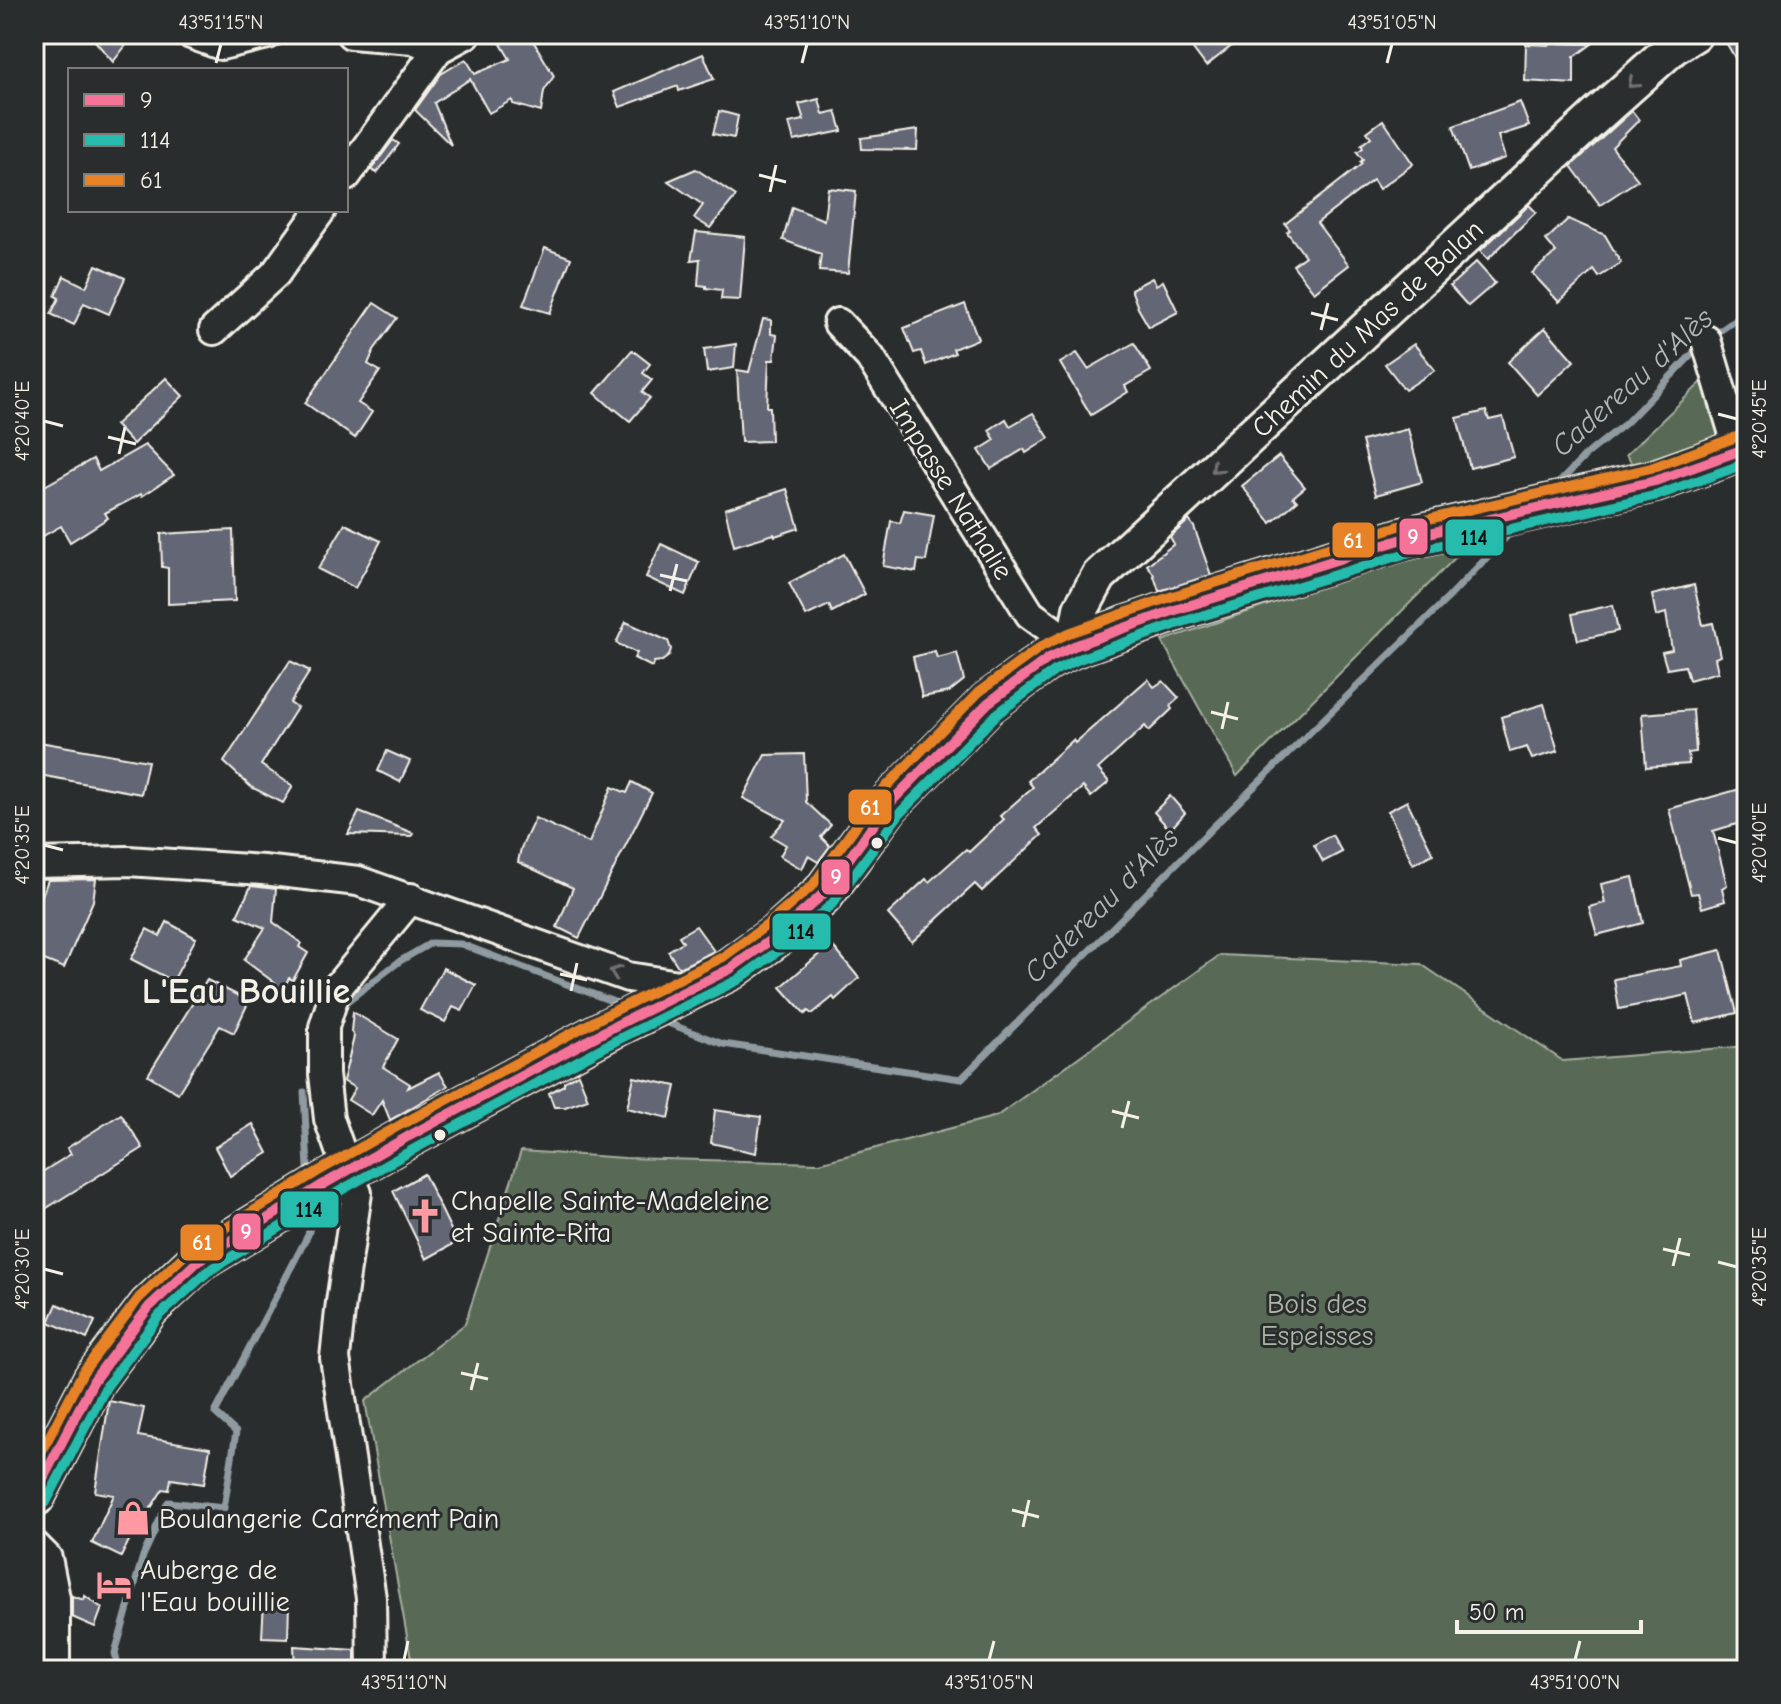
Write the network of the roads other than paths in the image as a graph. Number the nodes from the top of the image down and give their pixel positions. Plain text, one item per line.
1 (191, 34) edge
2 (268, 34) edge
3 (351, 34) edge
4 (466, 34) edge
5 (1694, 34) edge
6 (438, 49) junction
7 (348, 173) edge
8 (320, 212) edge
9 (838, 323) dead end
10 (214, 330) dead end
11 (1706, 340) dead end
12 (1743, 450) edge
13 (1074, 646) junction
14 (34, 863) edge
15 (411, 898) junction
16 (677, 995) junction
17 (335, 1177) junction
18 (34, 1496) edge
19 (34, 1545) edge
20 (55, 1670) edge
21 (372, 1670) edge

1 - 2 street
3 - 6 street
4 - 6 street
5 -> 13 street, Chemin du Mas de Balan
6 - 7 street
8 - 10 street
9 - 13 street, Impasse Nathalie
11 - 12 street
12 - 13 main road
13 - 16 main road
14 - 15 street
16 -> 15 street
15 - 17 street
16 - 17 main road
17 - 18 main road
17 - 21 street
19 - 20 street

